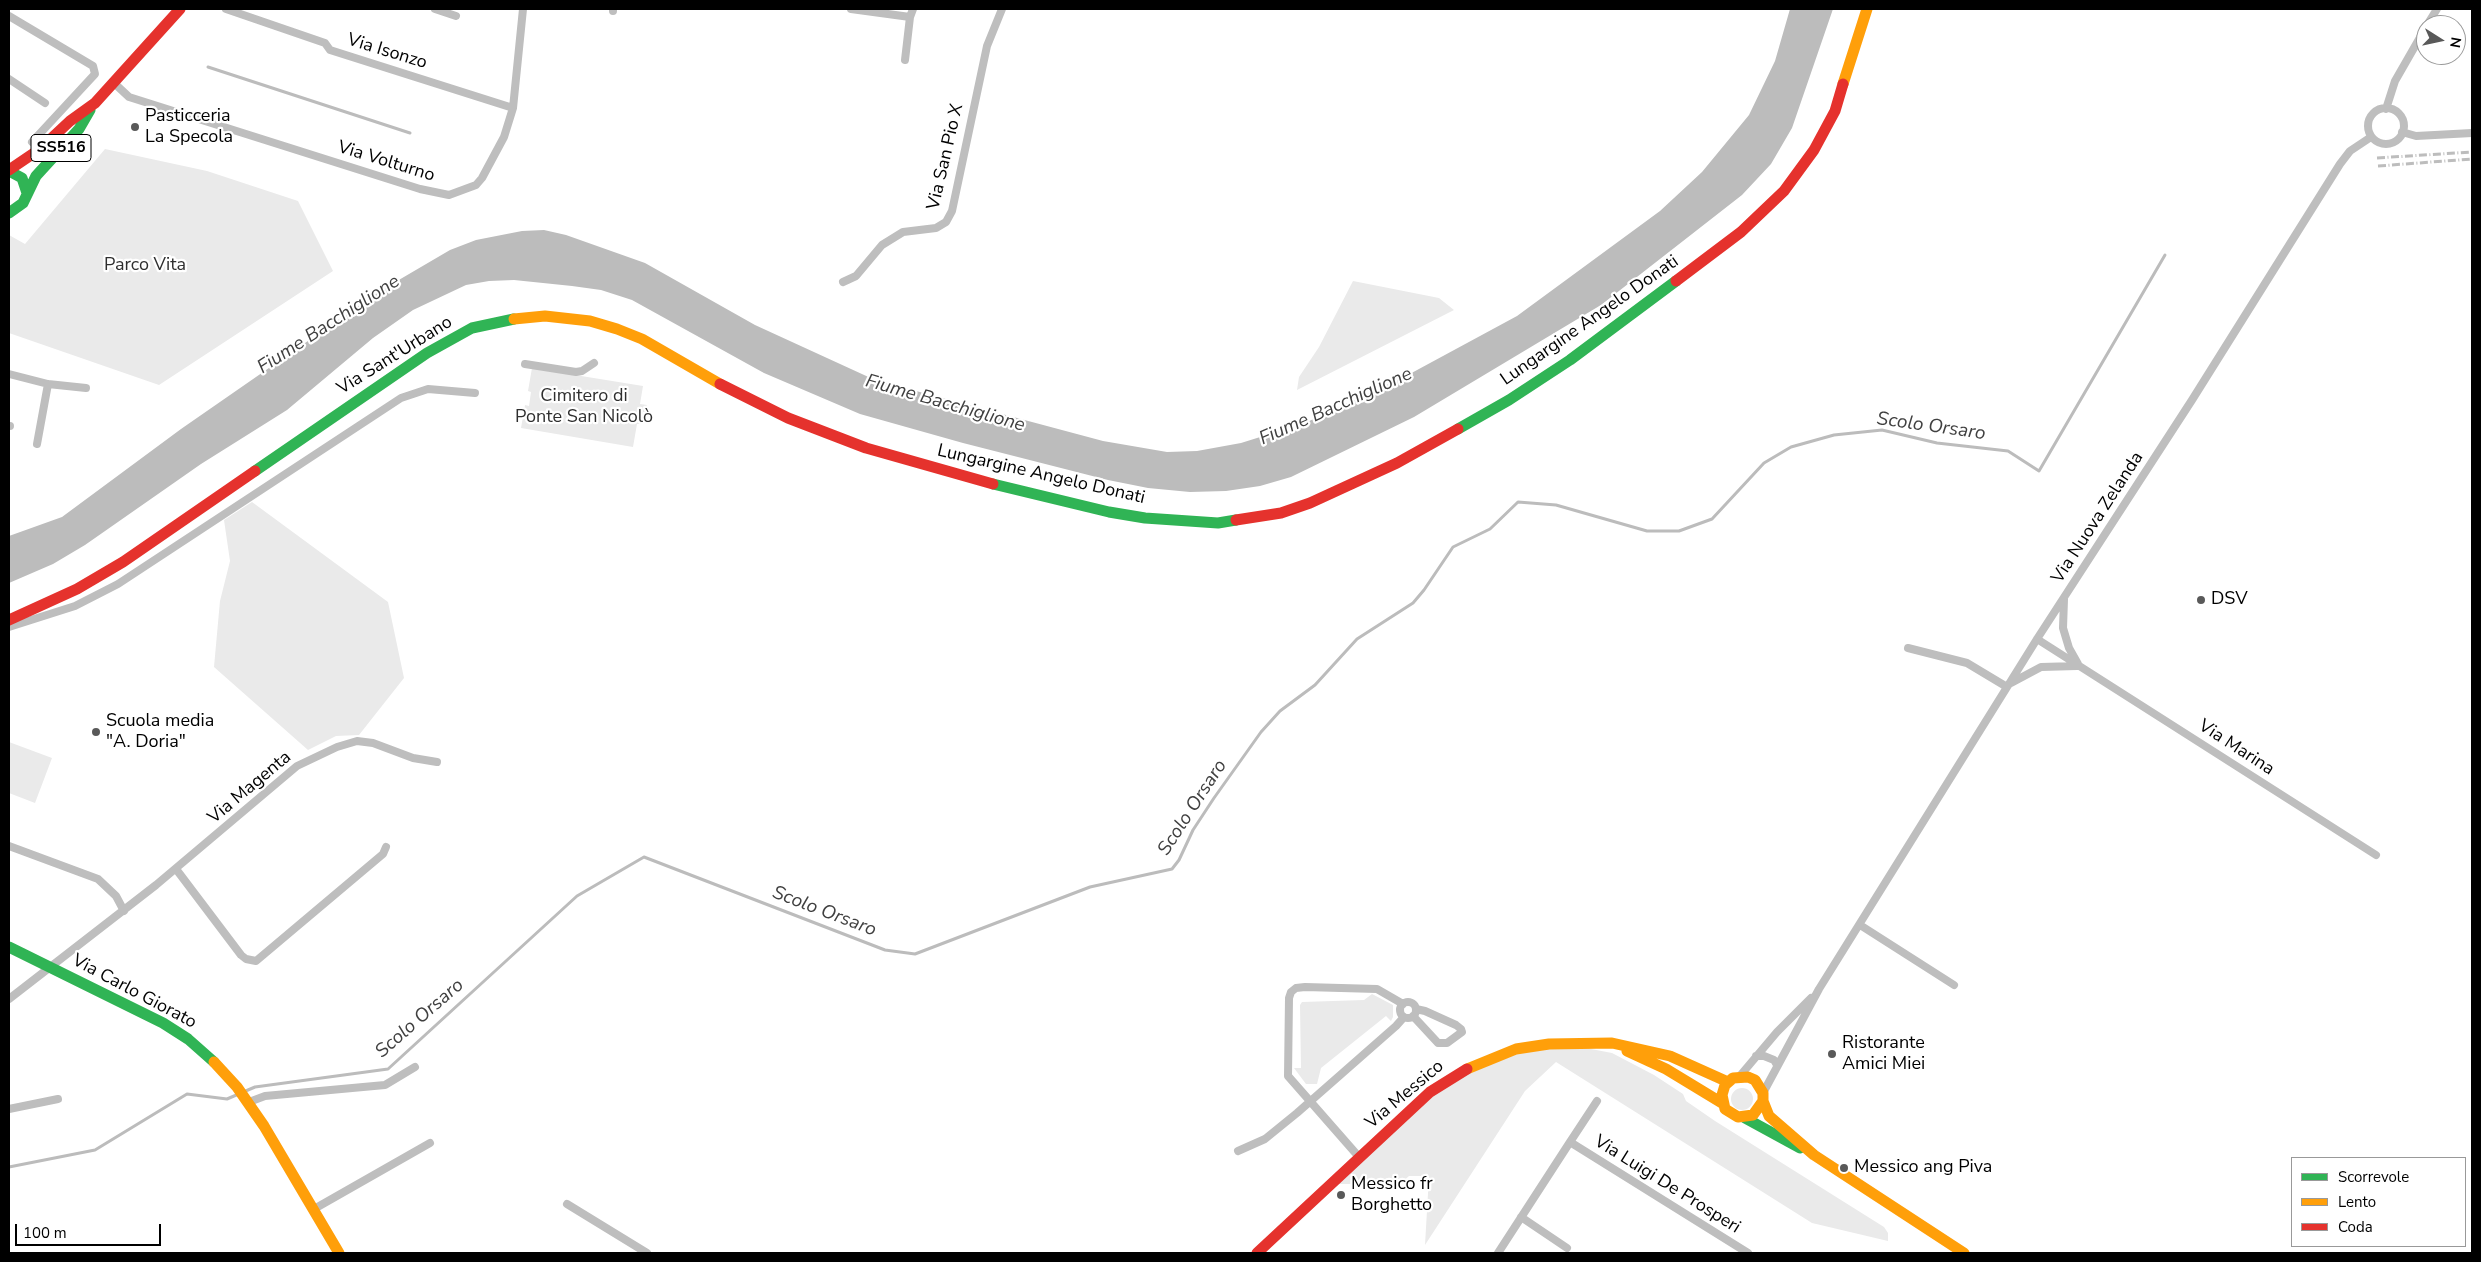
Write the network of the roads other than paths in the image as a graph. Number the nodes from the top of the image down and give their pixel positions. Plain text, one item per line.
1 (226, 9) edge
2 (436, 9) edge
3 (523, 9) edge
4 (851, 9) edge
5 (913, 9) edge
6 (1002, 9) edge
7 (1867, 9) edge
8 (177, 12) edge
9 (9, 16) edge
10 (456, 16) dead end
11 (910, 17) junction
12 (2416, 44) edge
13 (905, 60) dead end
14 (9, 79) edge
15 (114, 83) junction
16 (45, 103) dead end
17 (94, 104) junction
18 (513, 108) junction
19 (2386, 108) junction
20 (2402, 132) junction
21 (2472, 133) edge
22 (2371, 137) junction
23 (32, 142) dead end
24 (9, 171) edge
25 (27, 193) junction
26 (11, 211) edge
27 (842, 282) dead end
28 (594, 363) dead end
29 (525, 364) dead end
30 (9, 374) edge
31 (48, 384) junction
32 (86, 388) dead end
33 (476, 393) dead end
34 (833, 436) joint
35 (37, 444) dead end
36 (2064, 598) junction
37 (9, 620) edge
38 (9, 628) edge
39 (2037, 639) junction
40 (1908, 648) dead end
41 (2080, 666) junction
42 (2008, 686) junction
43 (437, 762) dead end
44 (9, 846) edge
45 (386, 847) dead end
46 (2376, 855) dead end
47 (176, 869) junction
48 (124, 911) junction
49 (1860, 925) junction
50 (9, 947) edge
51 (45, 965) junction
52 (1954, 985) dead end
53 (1819, 989) junction
54 (9, 1000) edge
55 (1403, 1004) junction
56 (1415, 1013) junction
57 (1404, 1017) junction
58 (1612, 1043) junction
59 (1756, 1056) junction
60 (1777, 1065) junction
61 (415, 1067) dead end
62 (1739, 1076) junction
63 (1728, 1082) junction
64 (1763, 1097) junction
65 (58, 1098) dead end
66 (247, 1100) junction
67 (1597, 1101) dead end
68 (1311, 1102) junction
69 (1722, 1103) junction
70 (9, 1109) edge
71 (1744, 1118) junction
72 (1570, 1142) junction
73 (430, 1143) dead end
74 (1238, 1151) dead end
75 (1814, 1155) junction
76 (1359, 1157) junction
77 (568, 1204) dead end
78 (314, 1209) junction
79 (1521, 1217) junction
80 (1567, 1248) dead end
81 (339, 1253) edge
82 (647, 1253) edge
83 (1257, 1253) edge
84 (1498, 1253) edge
85 (1748, 1253) edge
86 (1964, 1253) edge

1 - 18 street, Via Isonzo
2 - 10 street
3 - 18 street, Via Volturno
4 - 11 street
5 - 11 street
6 - 27 street, Via San Pio X
7 - 34 street, Lungargine Angelo Donati
8 - 15 street, SS516
9 - 23 street
11 - 13 street
12 - 19 street
14 - 16 street
15 - 17 street, SS516
15 - 18 street, Via Volturno
17 - 24 street, SS516
17 - 25 street, SS516
19 - 20 street
19 - 22 street
20 - 21 street
20 - 22 street
22 - 36 street, Via Nuova Zelanda
24 - 25 street, SS516
25 - 26 street, SS516
28 - 29 street
30 - 31 street
31 - 32 street
31 - 35 street
33 - 38 street
34 - 37 street, Via Sant'Urbano
36 - 39 street, Via Nuova Zelanda
36 - 41 street, Via Marina
39 - 41 street, Via Marina
39 - 42 street, Via Nuova Zelanda
40 - 42 street
41 - 42 street
41 - 46 street, Via Marina
42 - 49 street, Via Nuova Zelanda
43 - 47 street, Via Magenta
44 - 48 street
45 - 47 street
47 - 48 street, Via Magenta
48 - 51 street, Via Magenta
49 - 52 street
49 - 53 street, Via Nuova Zelanda
50 - 51 street, Via Carlo Giorato
51 - 54 street
51 - 66 street, Via Carlo Giorato
53 - 59 street, Via Nuova Zelanda
53 - 60 street, Via Nuova Zelanda
55 - 56 street
55 - 57 street
55 - 68 street
56 - 56 street
56 - 57 street
57 - 68 street
58 - 63 street, Via Messico
58 - 69 street, Via Messico
58 - 76 street, Via Messico
59 - 60 street
59 - 62 street, Via Nuova Zelanda
60 - 64 street, Via Nuova Zelanda
61 - 66 street
62 - 63 street
62 - 64 street, Via Messico
63 - 69 street
64 - 71 street
64 - 75 street, Via Messico
65 - 70 street
66 - 78 street, Via Carlo Giorato
67 - 72 street, Via Luigi De Prosperi
68 - 74 street
68 - 76 street
69 - 71 street, Via Messico
71 - 75 street, Via Messico
72 - 79 street, Via Luigi De Prosperi
72 - 85 street, Via Luigi De Prosperi
73 - 78 street
75 - 86 street, Via Messico
76 - 83 street, Via Messico
77 - 82 street
78 - 81 street, Via Carlo Giorato
79 - 80 street
79 - 84 street, Via Luigi De Prosperi

